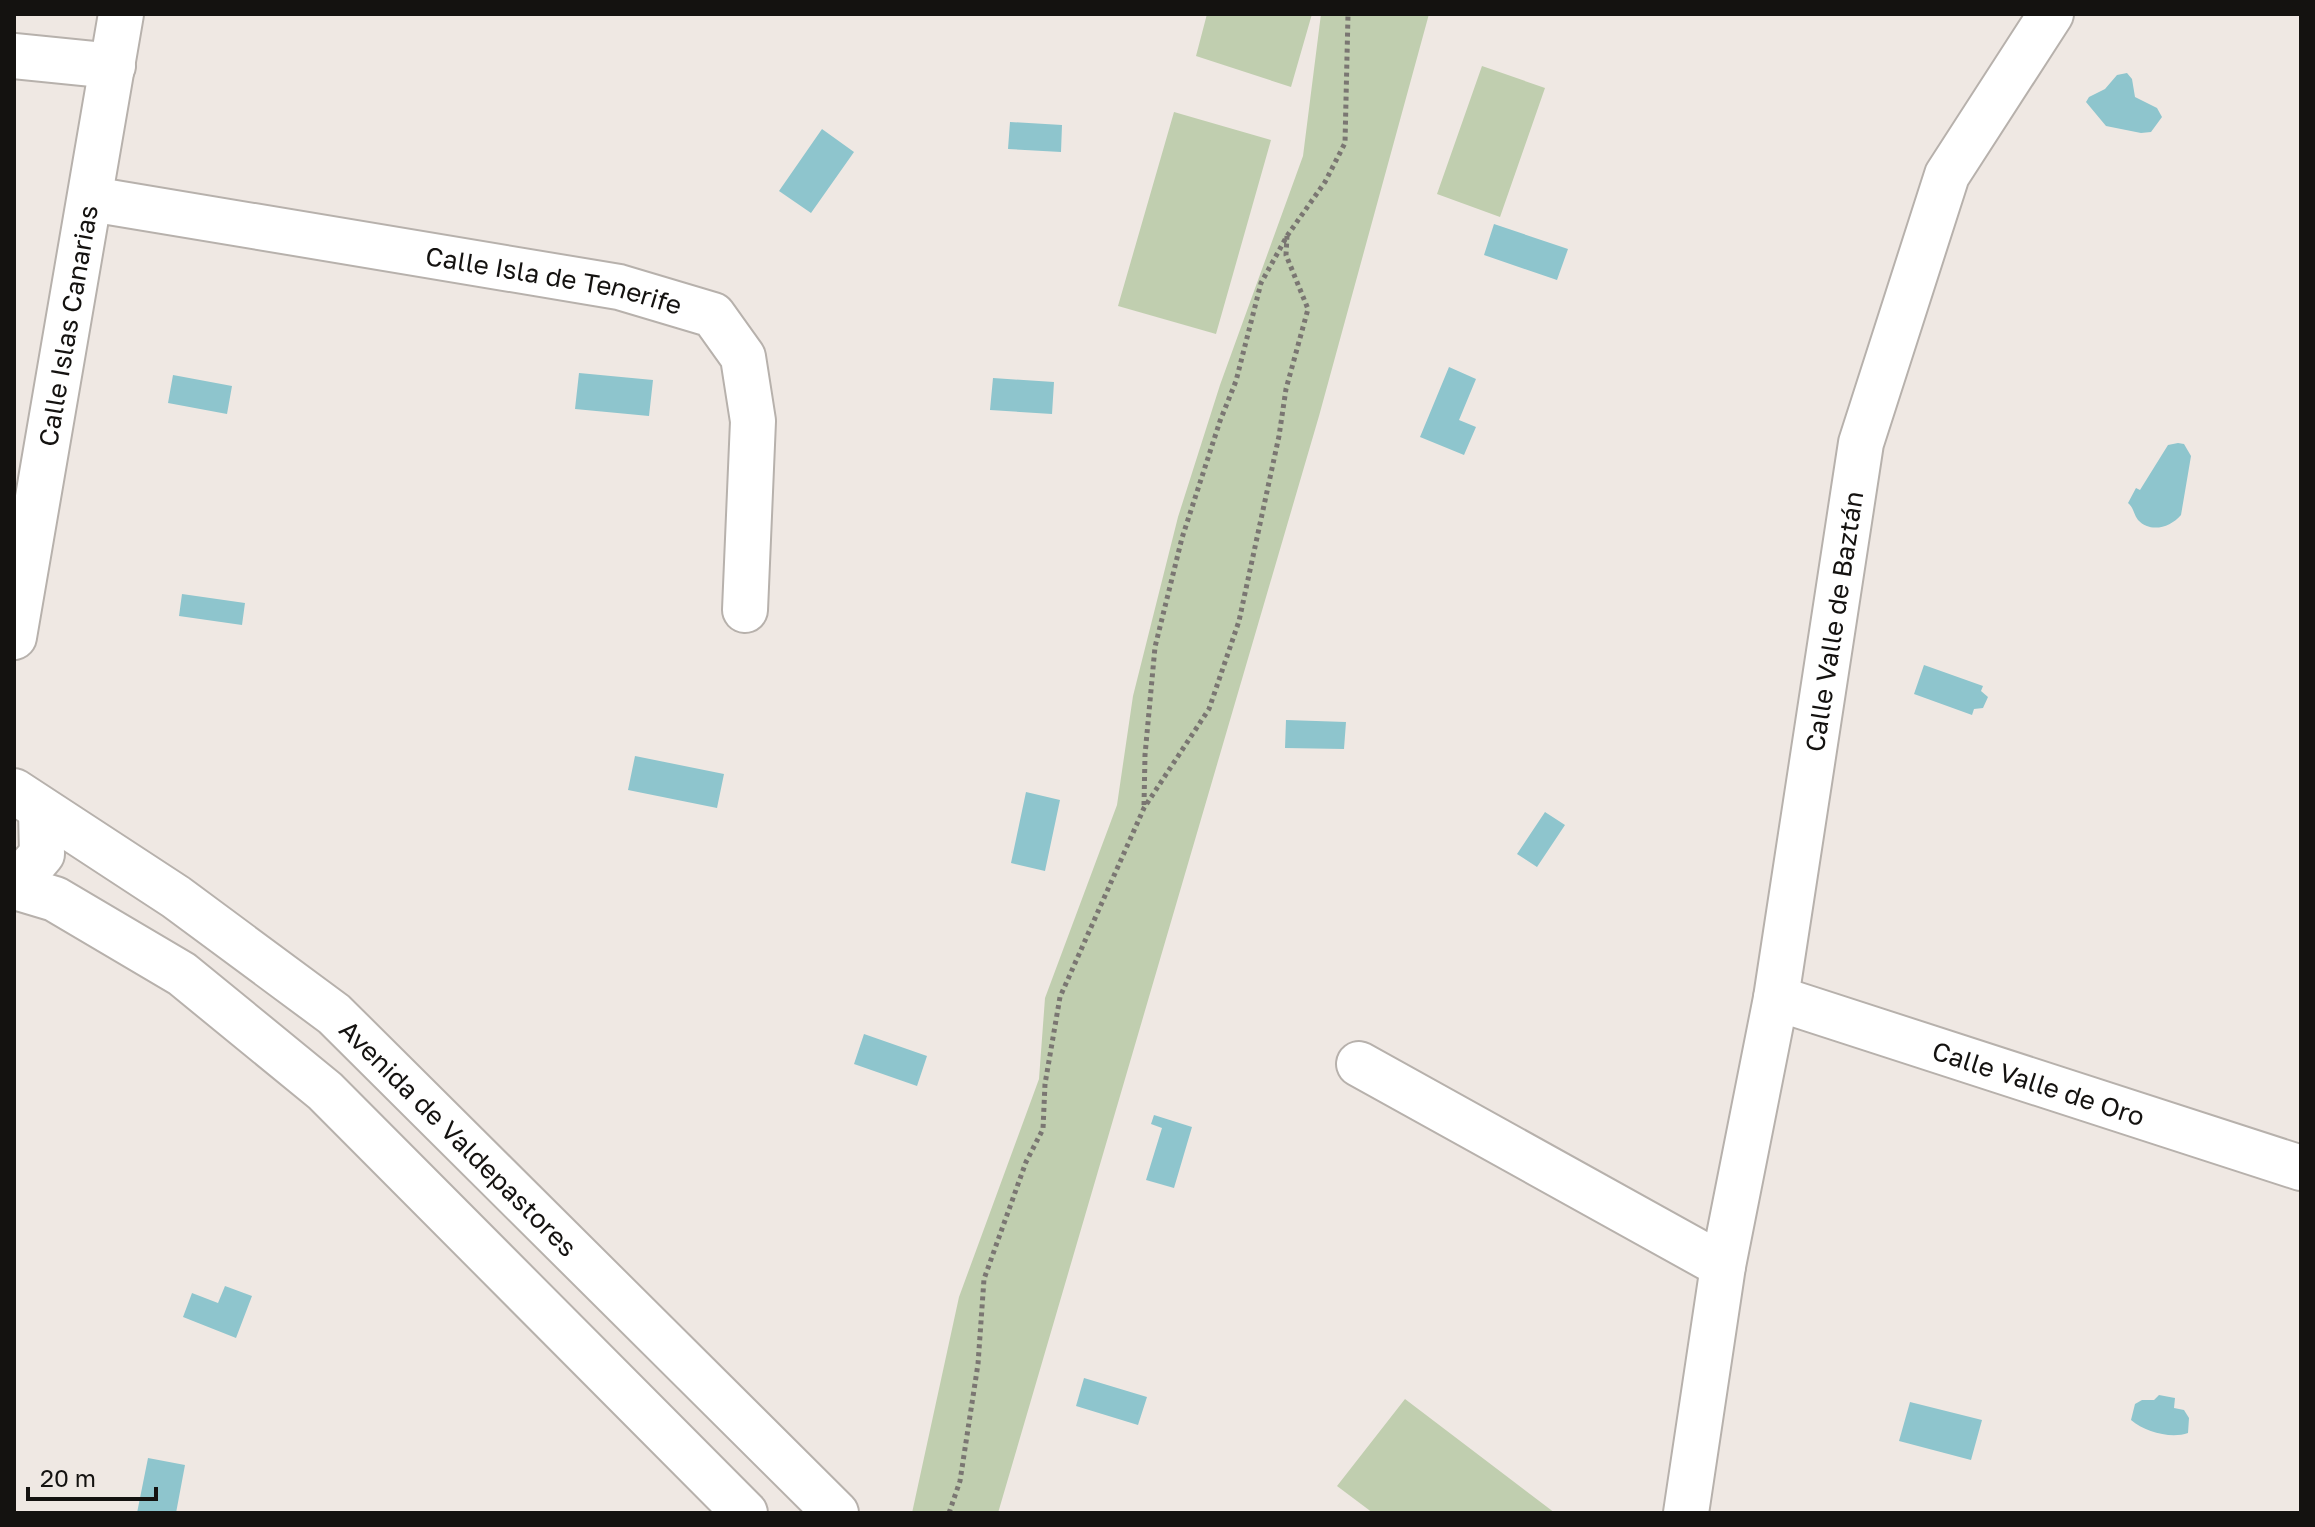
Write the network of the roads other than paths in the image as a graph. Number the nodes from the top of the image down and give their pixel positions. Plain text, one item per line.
1 (121, 14) edge
2 (2051, 14) edge
3 (14, 56) edge
4 (113, 66) junction
5 (91, 199) junction
6 (745, 610) dead end
7 (14, 637) edge
8 (28, 801) edge
9 (14, 887) edge
10 (1776, 998) junction
11 (1359, 1064) dead end
12 (2301, 1168) edge
13 (1723, 1266) junction
14 (745, 1513) edge
15 (836, 1513) edge
16 (1686, 1513) edge

1 - 4 street, Calle Islas Canarias
2 - 10 street, Calle Valle de Baztán
3 - 4 street
4 - 5 street, Calle Islas Canarias
5 - 6 street, Calle Isla de Tenerife
5 - 7 street, Calle Islas Canarias
8 - 9 street
8 - 15 street, Avenida de Valdepastores
9 - 14 street
10 - 12 street, Calle Valle de Oro
10 - 13 street, Calle Valle de Baztán
11 - 13 street
13 - 16 street, Calle Valle de Baztán

